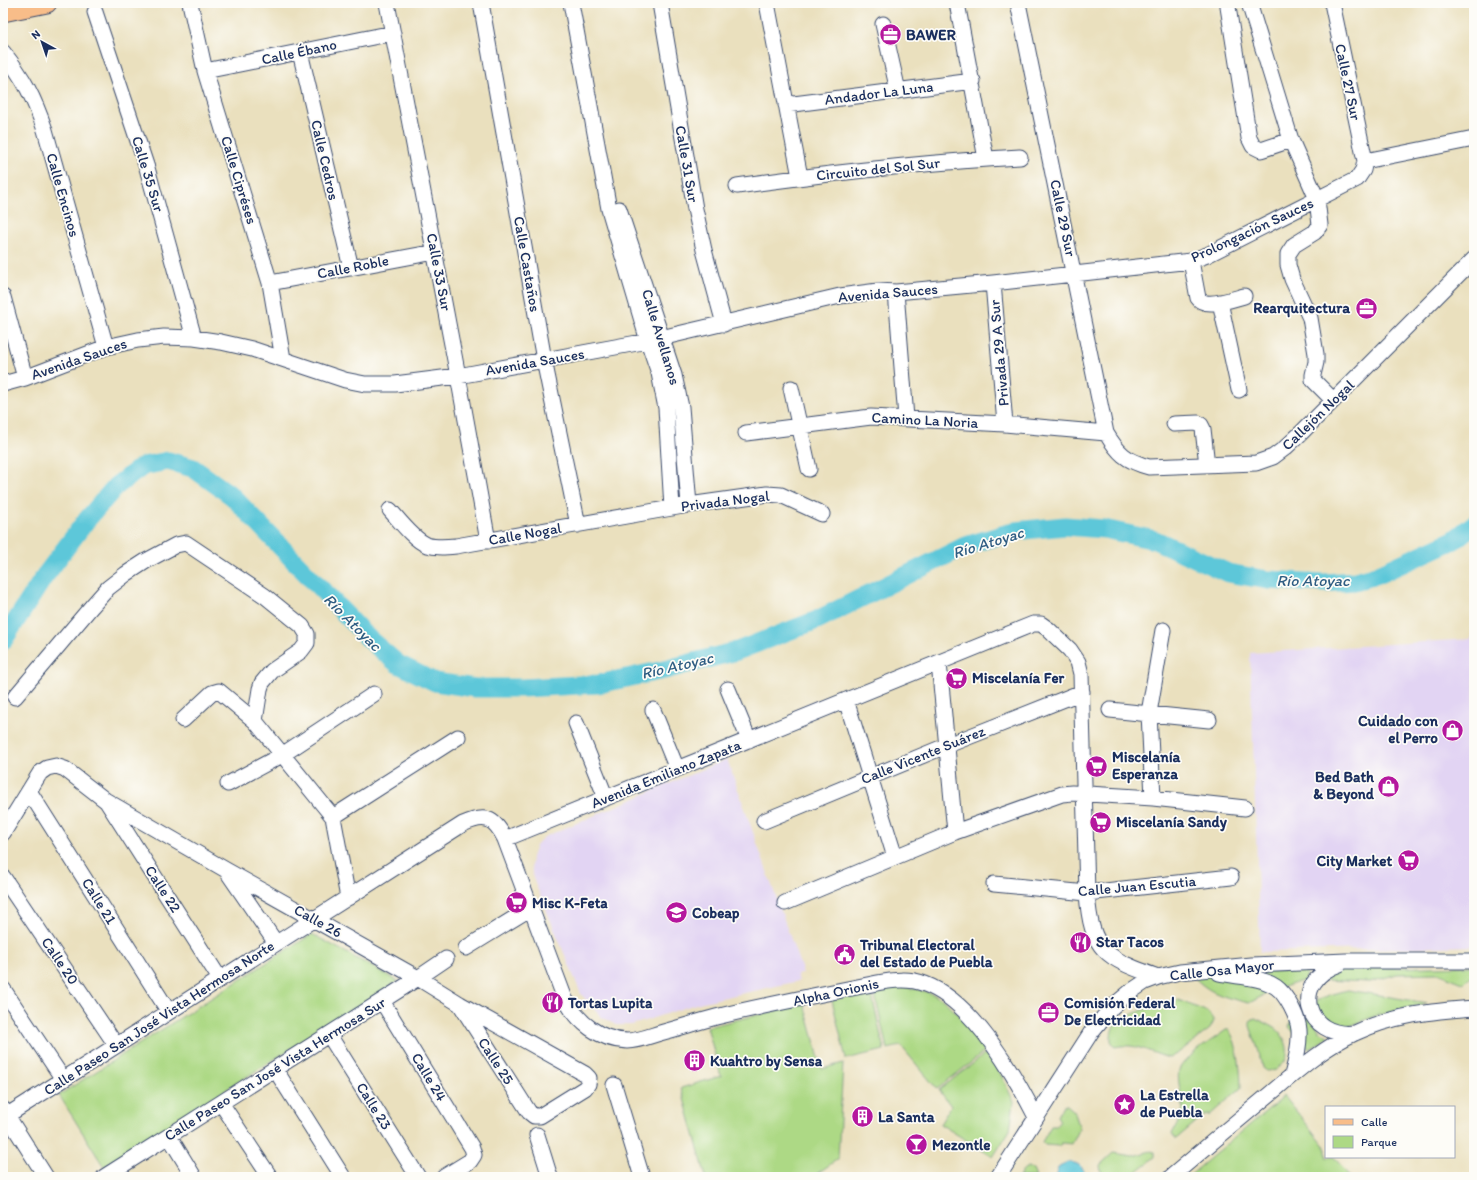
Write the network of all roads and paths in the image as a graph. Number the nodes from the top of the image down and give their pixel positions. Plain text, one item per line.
1 (6, 3) edge
2 (47, 3) edge
3 (190, 3) edge
4 (387, 3) edge
5 (481, 3) edge
6 (571, 3) edge
7 (660, 3) edge
8 (767, 3) edge
9 (957, 3) edge
10 (1018, 3) edge
11 (1229, 3) edge
12 (1249, 3) edge
13 (1332, 3) edge
14 (3, 6) edge
15 (3, 12) edge
16 (95, 12) dead end
17 (883, 24) dead end
18 (393, 32) junction
19 (3, 52) edge
20 (300, 52) junction
21 (206, 71) junction
22 (973, 81) junction
23 (898, 91) junction
24 (786, 104) junction
25 (1474, 139) edge
26 (1291, 140) junction
27 (1020, 157) dead end
28 (986, 159) junction
29 (1365, 161) junction
30 (800, 177) junction
31 (737, 186) dead end
32 (1316, 200) junction
33 (435, 252) junction
34 (1474, 259) edge
35 (1191, 261) junction
36 (350, 268) junction
37 (1074, 274) junction
38 (270, 282) junction
39 (993, 283) junction
40 (896, 292) junction
41 (1244, 296) dead end
42 (3, 297) edge
43 (1220, 302) junction
44 (724, 324) junction
45 (194, 338) junction
46 (655, 340) junction
47 (106, 346) junction
48 (283, 359) junction
49 (544, 360) junction
50 (458, 376) junction
51 (25, 378) junction
52 (3, 384) edge
53 (791, 388) dead end
54 (1239, 390) dead end
55 (1333, 400) junction
56 (906, 418) junction
57 (1005, 424) junction
58 (1174, 424) dead end
59 (800, 426) junction
60 (1106, 433) junction
61 (746, 434) dead end
62 (1206, 462) junction
63 (809, 469) dead end
64 (689, 505) junction
65 (672, 508) junction
66 (390, 510) dead end
67 (822, 514) dead end
68 (578, 525) junction
69 (488, 541) junction
70 (1163, 630) dead end
71 (939, 663) junction
72 (728, 689) dead end
73 (1082, 692) junction
74 (374, 694) dead end
75 (14, 697) dead end
76 (846, 700) junction
77 (653, 710) dead end
78 (1110, 710) dead end
79 (1149, 713) junction
80 (183, 720) dead end
81 (1209, 720) dead end
82 (255, 721) junction
83 (576, 722) dead end
84 (458, 737) dead end
85 (749, 740) junction
86 (948, 745) junction
87 (282, 755) junction
88 (677, 769) junction
89 (870, 777) junction
90 (228, 784) dead end
91 (29, 791) junction
92 (1084, 794) junction
93 (606, 798) junction
94 (1153, 798) junction
95 (105, 800) junction
96 (1245, 808) dead end
97 (333, 816) junction
98 (764, 821) dead end
99 (955, 832) junction
100 (3, 833) edge
101 (505, 839) junction
102 (895, 857) junction
103 (226, 870) junction
104 (3, 876) edge
105 (1231, 876) dead end
106 (994, 884) dead end
107 (1087, 893) junction
108 (348, 898) junction
109 (785, 903) dead end
110 (531, 908) junction
111 (314, 919) junction
112 (276, 943) junction
113 (466, 948) dead end
114 (446, 959) dead end
115 (1346, 961) junction
116 (1474, 961) edge
117 (1198, 969) junction
118 (1158, 977) junction
119 (418, 978) junction
120 (220, 979) junction
121 (3, 989) edge
122 (382, 1001) junction
123 (460, 1004) junction
124 (1474, 1008) edge
125 (169, 1012) junction
126 (1355, 1033) junction
127 (329, 1034) junction
128 (116, 1045) junction
129 (275, 1069) junction
130 (1292, 1076) junction
131 (63, 1079) junction
132 (614, 1085) dead end
133 (221, 1103) junction
134 (4, 1114) edge
135 (534, 1116) joint
136 (1036, 1117) junction
137 (537, 1135) dead end
138 (169, 1136) junction
139 (113, 1175) edge
140 (46, 1177) edge
141 (194, 1177) edge
142 (270, 1177) edge
143 (343, 1177) edge
144 (418, 1177) edge
145 (444, 1177) edge
146 (550, 1177) edge
147 (642, 1177) edge
148 (998, 1177) edge
149 (1171, 1177) edge

1 - 14 main road
2 - 15 main road
3 - 21 street, Calle Cipréses
4 - 18 street, Calle 33 Sur
5 - 49 street, Calle Castaños
6 - 46 street, Calle Avellanos
7 - 44 street, Calle 31 Sur
8 - 24 street
9 - 22 street
10 - 37 street, Calle 29 Sur
11 - 26 street
12 - 26 street
13 - 29 street, Calle 27 Sur
16 - 45 street, Calle 35 Sur
17 - 23 street
18 - 20 street, Calle Ébano
18 - 33 street, Calle 33 Sur
19 - 47 street, Calle Encinos
20 - 21 street, Calle Ébano
20 - 36 street, Calle Cedros
21 - 38 street, Calle Cipréses
22 - 23 street, Andador La Luna
22 - 28 street
23 - 24 street, Andador La Luna
24 - 30 street
25 - 29 street
26 - 32 street
27 - 28 street, Circuito del Sol Sur
28 - 30 street, Circuito del Sol Sur
29 - 32 street, Prolongación Sauces
30 - 31 street, Circuito del Sol Sur
32 - 35 street, Prolongación Sauces
32 - 55 street
33 - 36 street, Calle Roble
33 - 50 street, Calle 33 Sur
34 - 55 street, Callejón Nogal
35 - 37 street, Prolongación Sauces
35 - 43 street
36 - 38 street, Calle Roble
37 - 39 street, Avenida Sauces
37 - 60 street, Calle 29 Sur
38 - 48 street, Calle Cipréses
39 - 40 street, Avenida Sauces
39 - 57 street, Privada 29 A Sur
40 - 44 street, Avenida Sauces
40 - 56 street
41 - 43 street
42 - 51 street
43 - 54 street
44 - 46 street, Avenida Sauces
45 - 47 street, Avenida Sauces
45 - 48 street, Avenida Sauces
46 - 49 street, Avenida Sauces
46 - 64 street, Calle Avellanos
46 - 65 street, Calle Avellanos
47 - 51 street, Avenida Sauces
48 - 50 street, Avenida Sauces
49 - 50 street, Avenida Sauces
49 - 68 street, Calle Castaños
50 - 69 street, Calle 33 Sur
51 - 52 street, Avenida Sauces
53 - 59 street
55 - 62 street, Callejón Nogal
56 - 57 street, Camino La Noria
56 - 59 street, Camino La Noria
57 - 60 street, Camino La Noria
58 - 62 street
59 - 61 street, Camino La Noria
59 - 63 street
60 - 62 street, Callejón Nogal
64 - 65 street, Privada Nogal
64 - 67 street, Privada Nogal
65 - 68 street, Calle Nogal
66 - 69 street, Calle Nogal
68 - 69 street, Calle Nogal
70 - 79 street
71 - 73 street, Avenida Emiliano Zapata
71 - 76 street, Avenida Emiliano Zapata
71 - 86 street
72 - 85 street
73 - 86 street, Calle Vicente Suárez
73 - 92 street
74 - 87 street
75 - 82 street
76 - 85 street, Avenida Emiliano Zapata
76 - 89 street
77 - 88 street
78 - 79 street
79 - 81 street
79 - 94 street
80 - 82 street
82 - 87 street
83 - 93 street
84 - 97 street
85 - 88 street, Avenida Emiliano Zapata
86 - 89 street, Calle Vicente Suárez
86 - 99 street
87 - 90 street
87 - 97 street
88 - 93 street, Avenida Emiliano Zapata
89 - 98 street, Calle Vicente Suárez
89 - 102 street
91 - 95 street, Calle 26
91 - 100 street
91 - 125 street, Calle 21
92 - 94 street
92 - 99 street
92 - 107 street
93 - 101 street, Avenida Emiliano Zapata
94 - 96 street
95 - 103 street, Calle 26
95 - 120 street, Calle 22
97 - 108 street
99 - 102 street
101 - 108 street
101 - 110 street, Alpha Orionis
102 - 109 street
103 - 111 street, Calle 26
103 - 112 street
104 - 128 street, Calle 20
105 - 107 street, Calle Juan Escutia
106 - 107 street, Calle Juan Escutia
107 - 118 street
108 - 111 street
110 - 113 street
110 - 136 street, Alpha Orionis
111 - 112 street, Calle Paseo San José Vista Hermosa Norte
111 - 119 street, Calle 26
112 - 120 street, Calle Paseo San José Vista Hermosa Norte
114 - 119 street, Calle Paseo San José Vista Hermosa Sur
115 - 116 street, Calle Osa Mayor
115 - 117 street, Calle Osa Mayor
115 - 126 street
117 - 118 street, Calle Osa Mayor
117 - 130 street
118 - 136 street, Calle Osa Mayor
119 - 122 street, Calle Paseo San José Vista Hermosa Sur
119 - 123 street, Calle 26
120 - 125 street, Calle Paseo San José Vista Hermosa Norte
121 - 131 street
122 - 127 street, Calle Paseo San José Vista Hermosa Sur
122 - 145 street, Calle 24
123 - 135 street, Calle 25
123 - 135 street, Calle 26
124 - 126 street
125 - 128 street, Calle Paseo San José Vista Hermosa Norte
126 - 130 street
127 - 129 street, Calle Paseo San José Vista Hermosa Sur
127 - 144 street, Calle 23
128 - 131 street, Calle Paseo San José Vista Hermosa Norte
129 - 133 street, Calle Paseo San José Vista Hermosa Sur
129 - 143 street
130 - 149 street
131 - 134 street, Calle Paseo San José Vista Hermosa Norte
132 - 147 street
133 - 138 street, Calle Paseo San José Vista Hermosa Sur
133 - 142 street
134 - 140 street
136 - 148 street, Calle Osa Mayor
137 - 146 street
138 - 139 street, Calle Paseo San José Vista Hermosa Sur
138 - 141 street

